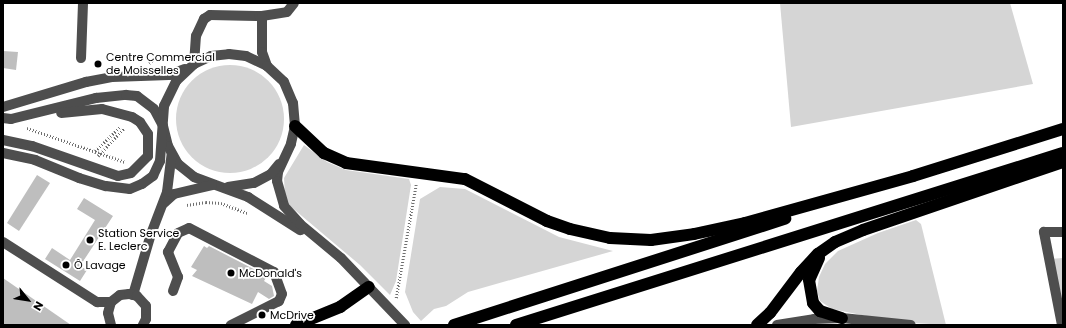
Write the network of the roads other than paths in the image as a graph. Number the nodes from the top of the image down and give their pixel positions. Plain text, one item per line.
1 (83, 3) edge
2 (294, 3) edge
3 (262, 16) junction
4 (81, 58) dead end
5 (191, 66) junction
6 (267, 66) junction
7 (3, 106) edge
8 (7, 119) edge
9 (163, 126) junction
10 (295, 126) junction
11 (1063, 129) edge
12 (3, 140) edge
13 (3, 153) edge
14 (1063, 153) edge
15 (172, 154) junction
16 (282, 161) junction
17 (1063, 162) edge
18 (913, 176) junction
19 (216, 186) junction
20 (164, 203) junction
21 (1063, 232) edge
22 (3, 242) edge
23 (831, 245) junction
24 (329, 248) junction
25 (3, 251) edge
26 (19, 252) junction
27 (369, 287) junction
28 (173, 291) dead end
29 (133, 295) junction
30 (111, 302) junction
31 (842, 318) junction
32 (111, 325) edge
33 (143, 325) edge
34 (231, 325) edge
35 (296, 325) edge
36 (405, 325) edge
37 (454, 325) edge
38 (516, 325) edge
39 (757, 325) edge
40 (777, 325) edge
41 (911, 325) edge
42 (1062, 325) edge

1 - 4 street
2 - 3 street
3 - 5 street
3 - 6 street
5 - 6 street
5 - 7 street
5 - 9 street
6 - 10 street
8 - 9 street
8 - 12 street
9 - 13 street
9 - 15 street
10 - 16 street
10 - 18 highway
11 - 18 highway
14 - 38 highway
15 - 19 street
15 - 20 street
16 - 19 street
16 - 24 street
17 - 23 highway
18 - 37 highway
19 - 20 street
19 - 24 street
20 - 29 street
21 - 42 street
22 - 26 street
23 - 31 highway
23 - 39 highway
24 - 27 street
25 - 26 street
26 - 30 street
27 - 35 highway
27 - 36 street
28 - 34 street
29 - 30 street
29 - 33 street
30 - 32 street
31 - 40 street
31 - 41 street

